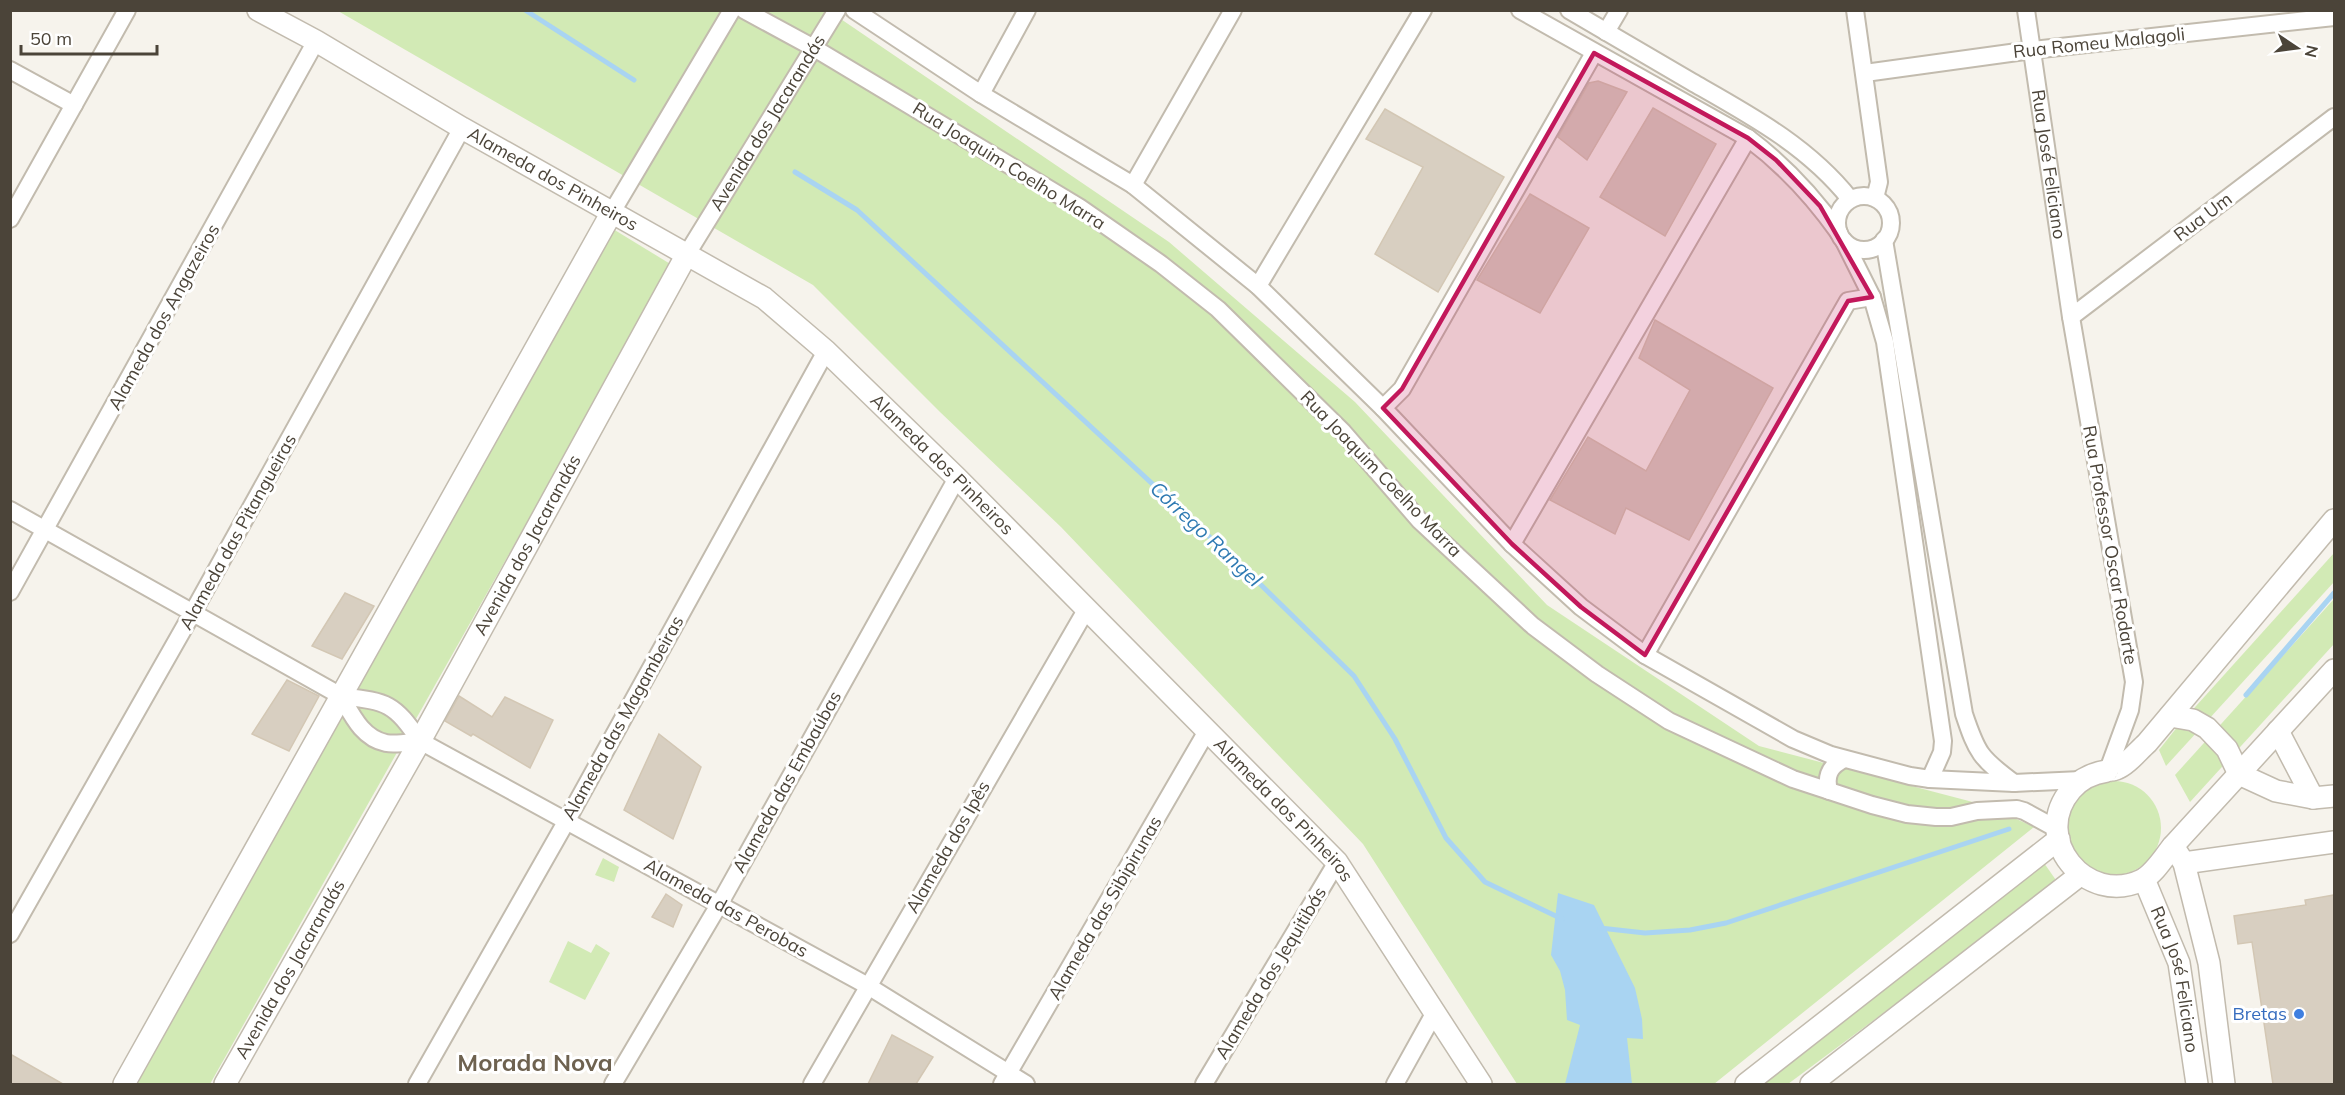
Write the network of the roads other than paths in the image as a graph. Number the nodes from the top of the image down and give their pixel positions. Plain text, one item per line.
1 (127, 10) edge
2 (258, 10) edge
3 (732, 10) edge
4 (744, 10) edge
5 (837, 10) edge
6 (854, 10) edge
7 (1027, 10) edge
8 (1233, 10) edge
9 (1423, 10) edge
10 (1520, 10) edge
11 (1569, 10) edge
12 (1619, 10) edge
13 (1855, 10) edge
14 (2026, 10) edge
15 (2334, 17) edge
16 (1606, 32) junction
17 (316, 41) junction
18 (814, 48) junction
19 (2032, 50) junction
20 (1594, 53) junction
21 (10, 70) edge
22 (1865, 73) junction
23 (981, 94) junction
24 (74, 105) junction
25 (2334, 117) edge
26 (462, 128) junction
27 (1748, 138) junction
28 (1133, 184) junction
29 (1875, 198) junction
30 (1850, 199) junction
31 (612, 212) junction
32 (10, 219) edge
33 (1841, 237) junction
34 (1884, 240) junction
35 (687, 254) junction
36 (1258, 286) junction
37 (1872, 297) junction
38 (2071, 317) junction
39 (826, 351) junction
40 (1383, 408) junction
41 (957, 478) junction
42 (10, 510) edge
43 (2334, 520) edge
44 (47, 530) junction
45 (1512, 544) junction
46 (10, 592) edge
47 (1086, 610) junction
48 (193, 612) junction
49 (1645, 654) junction
50 (2334, 670) edge
51 (341, 696) junction
52 (2170, 716) junction
53 (1207, 731) junction
54 (2278, 731) junction
55 (420, 741) junction
56 (1844, 759) junction
57 (2108, 770) junction
58 (2239, 774) junction
59 (1930, 779) junction
60 (2081, 780) junction
61 (2014, 783) junction
62 (1829, 791) junction
63 (2334, 796) edge
64 (2313, 798) junction
65 (566, 822) junction
66 (2058, 834) junction
67 (2334, 842) edge
68 (2178, 854) junction
69 (1337, 862) junction
70 (2080, 875) junction
71 (2144, 879) junction
72 (720, 903) junction
73 (10, 934) edge
74 (2179, 963) junction
75 (2209, 963) junction
76 (868, 986) junction
77 (1435, 1012) junction
78 (1005, 1080) edge
79 (124, 1084) edge
80 (225, 1084) edge
81 (417, 1084) edge
82 (613, 1084) edge
83 (812, 1084) edge
84 (1026, 1084) edge
85 (1204, 1084) edge
86 (1395, 1084) edge
87 (1481, 1084) edge
88 (1746, 1084) edge
89 (1811, 1084) edge
90 (2197, 1084) edge
91 (2224, 1084) edge

1 - 24 street
2 - 17 street, Alameda dos Pinheiros
3 - 31 street
4 - 18 street, Rua Joaquim Coelho Marra
5 - 18 street, Avenida dos Jacarandás
6 - 23 street
7 - 23 street
8 - 28 street
9 - 36 street
10 - 20 street
11 - 16 street
12 - 16 street
13 - 22 street
14 - 19 street, Rua José Feliciano
15 - 19 street, Rua Romeu Malagoli
16 - 30 street
17 - 26 street, Alameda dos Pinheiros
17 - 44 street, Alameda dos Angazeiros
18 - 35 street, Avenida dos Jacarandás
18 - 62 street, Rua Joaquim Coelho Marra
19 - 22 street, Rua Romeu Malagoli
19 - 38 street, Rua José Feliciano
20 - 27 street
20 - 40 street
21 - 24 street
22 - 29 street
23 - 28 street
24 - 32 street
25 - 38 street, Rua Um
26 - 31 street, Alameda dos Pinheiros
26 - 48 street, Alameda das Pitangueiras
27 - 33 street
27 - 45 street
28 - 36 street
29 - 30 street
29 - 34 street
30 - 33 street
31 - 35 street, Alameda dos Pinheiros
31 - 51 street
33 - 34 street
33 - 37 street
34 - 61 street
35 - 39 street, Alameda dos Pinheiros
35 - 55 street, Avenida dos Jacarandás
36 - 40 street
37 - 49 street
37 - 59 street
38 - 57 street, Rua Professor Oscar Rodarte
39 - 41 street, Alameda dos Pinheiros
39 - 65 street, Alameda das Magambeiras
40 - 45 street
41 - 47 street, Alameda dos Pinheiros
41 - 72 street, Alameda das Embaúbas
42 - 44 street, Alameda das Perobas
43 - 52 street
44 - 46 street, Alameda dos Angazeiros
44 - 48 street, Alameda das Perobas
45 - 49 street
47 - 53 street, Alameda dos Pinheiros
47 - 76 street, Alameda dos Ipês
48 - 51 street, Alameda das Perobas
48 - 73 street, Alameda das Pitangueiras
49 - 56 street
50 - 54 street
51 - 55 street, Alameda das Perobas
51 - 55 street, Alameda das Perobas
51 - 79 street
52 - 57 street
52 - 58 street
53 - 69 street, Alameda dos Pinheiros
53 - 78 street, Alameda das Sibipirunas
54 - 58 street
54 - 64 street
55 - 65 street, Alameda das Perobas
55 - 80 street, Avenida dos Jacarandás
56 - 59 street
56 - 62 street
57 - 60 street
58 - 64 street
58 - 68 street
59 - 61 street
60 - 61 street
60 - 66 street
62 - 66 street, Rua Joaquim Coelho Marra
63 - 64 street
65 - 72 street, Alameda das Perobas
65 - 81 street, Alameda das Magambeiras
66 - 70 street
66 - 88 street
67 - 68 street
68 - 71 street
68 - 75 street
69 - 77 street, Alameda dos Pinheiros
69 - 85 street, Alameda dos Jequitibás
70 - 71 street
70 - 89 street
71 - 74 street, Rua José Feliciano
72 - 76 street, Alameda das Perobas
72 - 82 street, Alameda das Embaúbas
74 - 75 street
74 - 90 street, Rua José Feliciano
75 - 91 street
76 - 78 street, Alameda das Perobas
76 - 83 street, Alameda dos Ipês
77 - 86 street
77 - 87 street, Alameda dos Pinheiros
78 - 84 street, Alameda das Perobas

